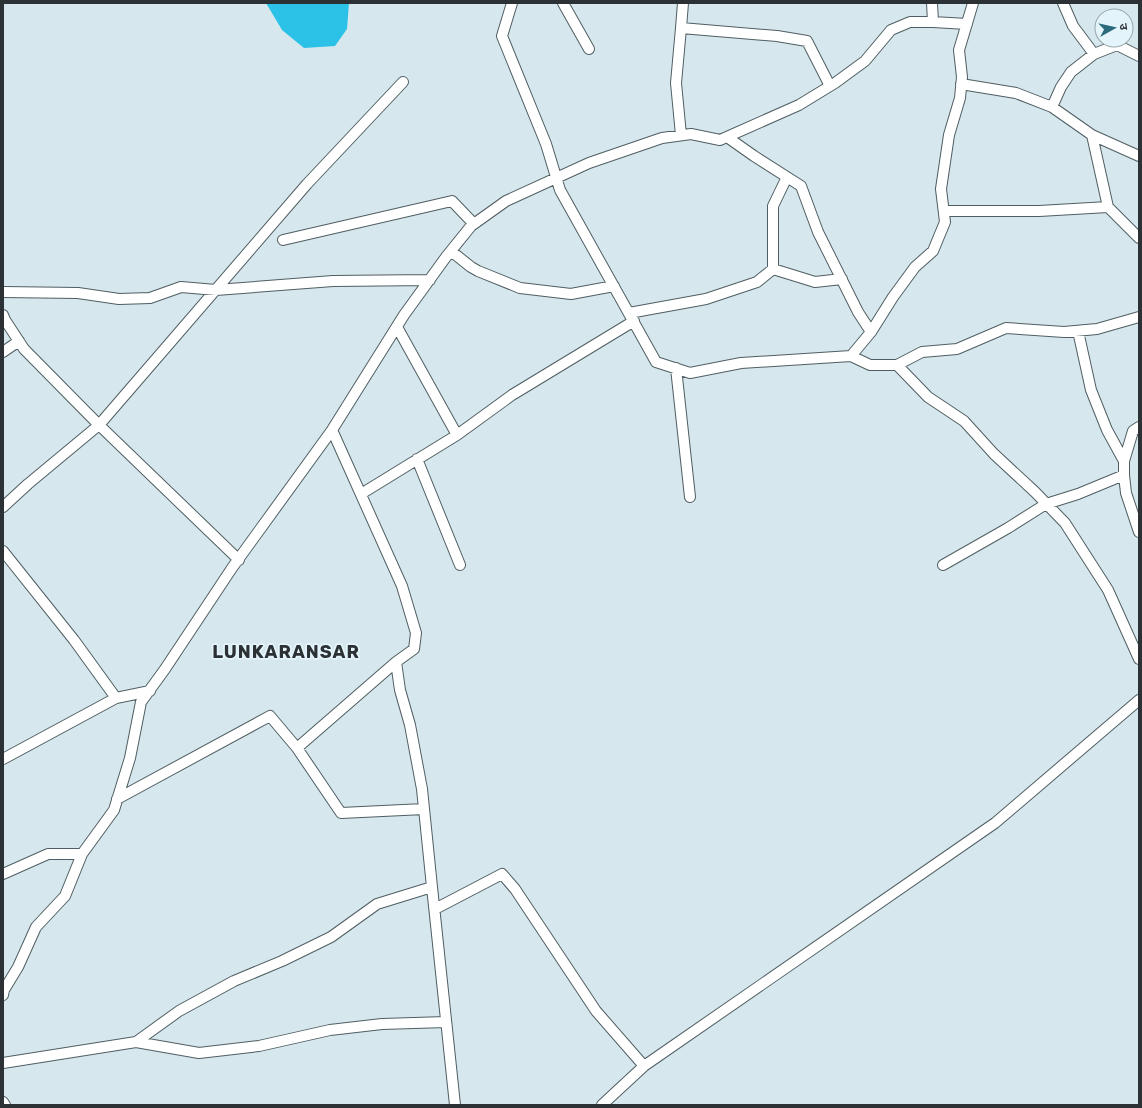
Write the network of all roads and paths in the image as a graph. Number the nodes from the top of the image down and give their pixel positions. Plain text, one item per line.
1 (512, 3) edge
2 (563, 3) edge
3 (682, 3) edge
4 (932, 3) edge
5 (973, 3) edge
6 (1063, 3) edge
7 (932, 22) junction
8 (967, 24) junction
9 (681, 28) junction
10 (589, 49) dead end
11 (1094, 54) junction
12 (1139, 56) edge
13 (402, 82) dead end
14 (961, 84) junction
15 (830, 86) junction
16 (1052, 107) junction
17 (681, 135) junction
18 (1092, 135) junction
19 (727, 137) junction
20 (1139, 156) edge
21 (787, 177) junction
22 (556, 178) junction
23 (1108, 206) junction
24 (944, 211) junction
25 (474, 224) junction
26 (1139, 238) edge
27 (283, 240) dead end
28 (1139, 245) edge
29 (451, 251) junction
30 (773, 269) junction
31 (430, 280) junction
32 (842, 280) junction
33 (614, 286) junction
34 (216, 290) junction
35 (3, 292) edge
36 (3, 315) edge
37 (632, 317) junction
38 (1139, 317) edge
39 (397, 327) junction
40 (1078, 331) junction
41 (872, 332) junction
42 (19, 341) junction
43 (3, 352) edge
44 (851, 356) junction
45 (897, 365) junction
46 (676, 368) junction
47 (99, 425) junction
48 (1139, 427) edge
49 (332, 430) junction
50 (457, 435) junction
51 (417, 459) junction
52 (1124, 461) junction
53 (1124, 475) junction
54 (361, 494) junction
55 (690, 497) dead end
56 (1046, 504) junction
57 (3, 507) edge
58 (1139, 532) edge
59 (3, 551) edge
60 (239, 560) junction
61 (460, 565) dead end
62 (943, 565) dead end
63 (1139, 659) edge
64 (396, 662) junction
65 (150, 691) junction
66 (116, 698) junction
67 (1139, 700) edge
68 (297, 748) junction
69 (3, 759) edge
70 (117, 799) junction
71 (424, 809) junction
72 (82, 854) junction
73 (3, 874) edge
74 (432, 887) junction
75 (434, 909) junction
76 (3, 995) edge
77 (446, 1022) junction
78 (136, 1042) junction
79 (3, 1063) edge
80 (644, 1066) junction
81 (3, 1102) edge
82 (5, 1105) edge
83 (455, 1105) edge
84 (602, 1105) edge

1 - 22 street
2 - 10 street
3 - 9 street
4 - 7 street
5 - 8 street
6 - 11 street
7 - 8 street
7 - 15 street
8 - 14 street
9 - 15 street
9 - 17 street
11 - 12 street
11 - 16 street
13 - 34 street
14 - 16 street
14 - 24 street
15 - 19 street
16 - 18 street
17 - 19 street
17 - 22 street
18 - 20 street
18 - 23 street
19 - 21 street
21 - 30 street
21 - 32 street
22 - 25 street
22 - 33 street
23 - 24 street
23 - 26 street
24 - 41 street
25 - 27 street
25 - 29 street
26 - 28 street
29 - 31 street
29 - 33 street
30 - 32 street
30 - 37 street
31 - 34 street
31 - 39 street
32 - 41 street
33 - 37 street
34 - 35 street
34 - 47 street
36 - 42 street
37 - 46 street
37 - 50 street
38 - 40 street
39 - 49 street
39 - 50 street
40 - 45 street
40 - 52 street
41 - 44 street
42 - 43 street
42 - 47 street
44 - 45 street
44 - 46 street
45 - 56 street
46 - 55 street
47 - 57 street
47 - 60 street
48 - 52 street
49 - 54 street
49 - 60 street
50 - 51 street
51 - 54 street
51 - 61 street
52 - 53 street
53 - 56 street
53 - 58 street
54 - 64 street
56 - 62 street
56 - 63 street
59 - 66 street
60 - 65 street
64 - 68 street
64 - 71 street
65 - 66 street
65 - 70 street
66 - 69 street
67 - 80 street
68 - 70 street
68 - 71 street
70 - 72 street
71 - 74 street
72 - 73 street
72 - 76 street
74 - 75 street
74 - 78 street
75 - 77 street
75 - 80 street
77 - 78 street
77 - 83 street
78 - 79 street
80 - 84 street
81 - 82 street

